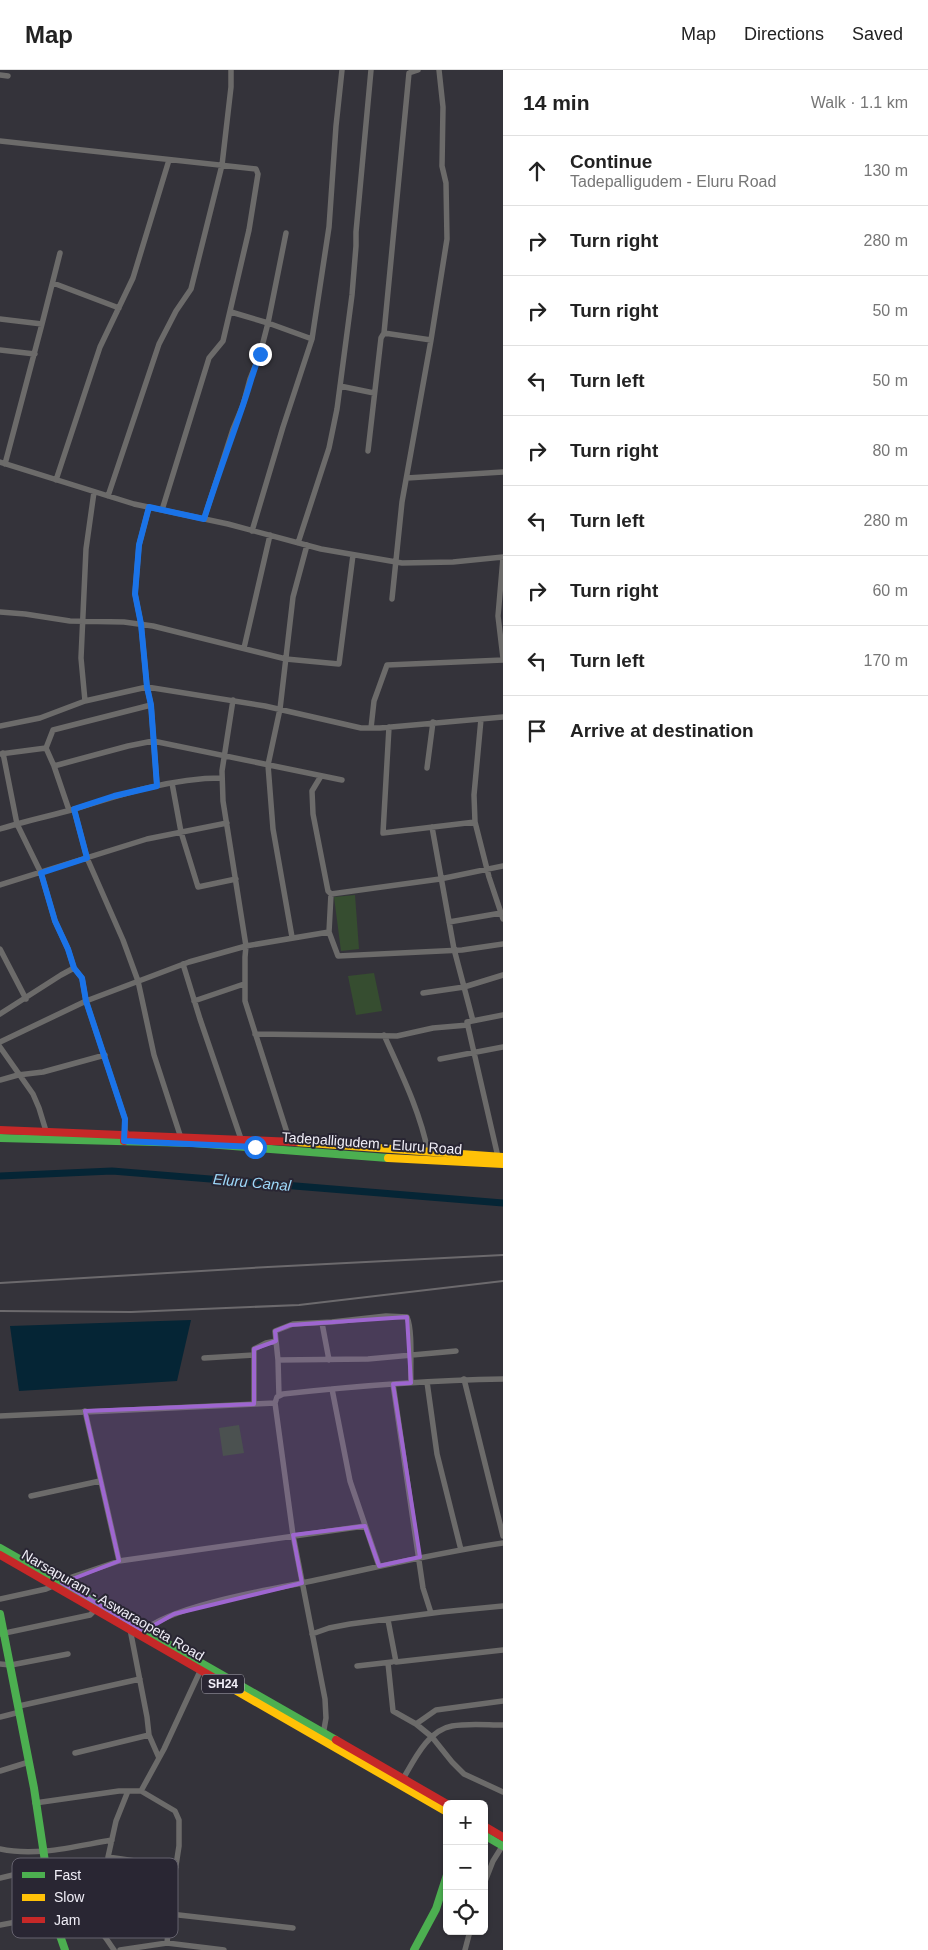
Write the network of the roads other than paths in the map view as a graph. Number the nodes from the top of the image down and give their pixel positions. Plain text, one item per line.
1 (231, 70) edge
2 (342, 70) edge
3 (371, 70) edge
4 (418, 70) edge
5 (440, 70) edge
6 (0, 75) edge
7 (8, 76) dead end
8 (0, 140) edge
9 (169, 160) junction
10 (222, 165) junction
11 (286, 233) dead end
12 (60, 253) dead end
13 (53, 283) junction
14 (119, 308) junction
15 (231, 312) junction
16 (0, 320) edge
17 (268, 323) junction
18 (42, 324) junction
19 (384, 333) junction
20 (312, 340) junction
21 (431, 340) junction
22 (0, 350) edge
23 (35, 354) junction
24 (340, 386) junction
25 (374, 393) junction
26 (368, 451) dead end
27 (2, 463) edge
28 (503, 472) edge
29 (407, 478) junction
30 (56, 480) junction
31 (94, 492) junction
32 (108, 496) junction
33 (149, 507) junction
34 (162, 510) junction
35 (204, 519) junction
36 (252, 531) junction
37 (270, 535) junction
38 (298, 543) junction
39 (307, 545) junction
40 (353, 555) junction
41 (503, 557) edge
42 (396, 562) junction
43 (392, 599) dead end
44 (0, 612) edge
45 (83, 622) junction
46 (141, 624) junction
47 (244, 648) junction
48 (286, 659) junction
49 (503, 659) edge
50 (147, 687) junction
51 (232, 700) junction
52 (85, 701) junction
53 (151, 705) junction
54 (280, 709) junction
55 (503, 717) edge
56 (480, 719) junction
57 (433, 722) junction
58 (0, 726) edge
59 (389, 727) junction
60 (371, 728) junction
61 (153, 741) junction
62 (46, 748) junction
63 (1, 753) edge
64 (224, 756) junction
65 (268, 765) junction
66 (54, 766) junction
67 (428, 768) dead end
68 (321, 776) junction
69 (222, 778) junction
70 (342, 780) dead end
71 (172, 783) junction
72 (157, 786) junction
73 (72, 810) junction
74 (476, 822) junction
75 (227, 823) junction
76 (17, 824) junction
77 (432, 827) junction
78 (0, 829) edge
79 (182, 832) junction
80 (87, 858) junction
81 (503, 866) edge
82 (488, 870) junction
83 (41, 873) junction
84 (236, 879) junction
85 (440, 879) junction
86 (0, 885) edge
87 (330, 894) junction
88 (502, 916) edge
89 (449, 922) junction
90 (329, 932) junction
91 (292, 937) junction
92 (503, 944) edge
93 (246, 946) junction
94 (0, 948) edge
95 (454, 949) junction
96 (183, 964) junction
97 (74, 968) junction
98 (503, 975) edge
99 (138, 981) junction
100 (244, 984) junction
101 (464, 987) junction
102 (423, 993) dead end
103 (26, 998) junction
104 (86, 1001) junction
105 (194, 1001) junction
106 (0, 1014) edge
107 (503, 1015) edge
108 (470, 1023) junction
109 (255, 1034) junction
110 (384, 1035) junction
111 (0, 1042) edge
112 (0, 1047) edge
113 (503, 1047) edge
114 (474, 1052) junction
115 (105, 1055) junction
116 (440, 1059) dead end
117 (18, 1075) junction
118 (0, 1080) edge
119 (0, 1130) edge
120 (46, 1131) junction
121 (180, 1135) junction
122 (125, 1137) junction
123 (0, 1138) edge
124 (241, 1138) junction
125 (290, 1142) junction
126 (428, 1152) junction
127 (500, 1157) edge
128 (503, 1164) edge
129 (322, 1323) junction
130 (276, 1341) junction
131 (456, 1351) dead end
132 (254, 1354) junction
133 (410, 1356) junction
134 (204, 1358) dead end
135 (278, 1360) junction
136 (329, 1360) junction
137 (464, 1379) junction
138 (503, 1379) edge
139 (427, 1382) junction
140 (411, 1383) junction
141 (393, 1384) junction
142 (332, 1389) junction
143 (279, 1396) junction
144 (275, 1403) junction
145 (254, 1404) junction
146 (85, 1411) junction
147 (0, 1416) edge
148 (100, 1481) junction
149 (31, 1496) dead end
150 (365, 1526) junction
151 (293, 1535) junction
152 (503, 1536) edge
153 (503, 1543) edge
154 (0, 1548) edge
155 (460, 1550) junction
156 (0, 1555) edge
157 (420, 1557) junction
158 (119, 1561) junction
159 (379, 1566) junction
160 (62, 1583) junction
161 (302, 1583) junction
162 (53, 1586) junction
163 (0, 1599) edge
164 (503, 1606) edge
165 (96, 1610) junction
166 (430, 1613) junction
167 (0, 1614) edge
168 (388, 1620) junction
169 (130, 1630) junction
170 (144, 1630) junction
171 (2, 1633) edge
172 (312, 1634) junction
173 (503, 1650) edge
174 (68, 1654) dead end
175 (396, 1662) junction
176 (388, 1663) junction
177 (0, 1664) edge
178 (11, 1665) junction
179 (357, 1666) dead end
180 (202, 1667) junction
181 (140, 1679) junction
182 (503, 1701) edge
183 (19, 1709) junction
184 (0, 1717) edge
185 (416, 1724) junction
186 (503, 1724) edge
187 (148, 1735) junction
188 (322, 1736) junction
189 (432, 1737) junction
190 (75, 1753) dead end
191 (159, 1758) junction
192 (29, 1762) junction
193 (0, 1771) edge
194 (403, 1778) junction
195 (128, 1791) junction
196 (141, 1791) junction
197 (503, 1792) edge
198 (443, 1802) edge
199 (35, 1803) junction
200 (443, 1810) edge
201 (488, 1828) edge
202 (488, 1837) edge
203 (503, 1837) edge
204 (112, 1840) junction
205 (503, 1846) edge
206 (0, 1849) edge
207 (44, 1851) junction
208 (45, 1858) edge
209 (115, 1858) edge
210 (177, 1858) edge
211 (488, 1874) edge
212 (443, 1887) edge
213 (178, 1915) edge
214 (293, 1928) dead end
215 (469, 1935) edge
216 (61, 1938) edge
217 (106, 1938) edge
218 (168, 1938) edge
219 (168, 1943) junction
220 (65, 1950) edge
221 (114, 1950) edge
222 (120, 1950) edge
223 (224, 1950) edge
224 (414, 1950) edge
225 (466, 1950) edge

1 - 10 street
2 - 20 street
3 - 24 street
4 - 19 street
5 - 21 street
6 - 7 street
8 - 9 street
9 - 10 street
9 - 14 street
10 - 15 street
10 - 32 street
11 - 17 street
12 - 13 street
13 - 14 street
13 - 18 street
14 - 30 street
15 - 17 street
15 - 34 street
16 - 18 street
17 - 20 street
17 - 35 street
18 - 23 street
19 - 21 street
19 - 25 street
20 - 36 street
21 - 29 street
22 - 23 street
23 - 27 street
24 - 25 street
24 - 38 street
25 - 26 street
27 - 30 street
28 - 29 street
29 - 42 street
30 - 31 street
31 - 32 street
31 - 45 street
32 - 33 street
33 - 34 street
33 - 46 street
34 - 35 street
35 - 36 street
36 - 37 street
37 - 38 street
37 - 47 street
38 - 39 street
39 - 40 street
39 - 48 street
40 - 42 street
40 - 48 street
41 - 42 street
41 - 49 street
42 - 43 street
44 - 45 street
45 - 46 street
45 - 52 street
46 - 47 street
46 - 50 street
47 - 48 street
48 - 54 street
49 - 60 street
50 - 51 street
50 - 52 street
50 - 53 street
51 - 54 street
51 - 64 street
52 - 58 street
53 - 61 street
53 - 62 street
54 - 60 street
54 - 65 street
55 - 56 street
56 - 57 street
56 - 74 street
57 - 59 street
57 - 67 street
59 - 60 street
59 - 77 street
61 - 64 street
61 - 66 street
61 - 72 street
62 - 63 street
62 - 66 street
63 - 76 street
64 - 65 street
64 - 69 street
65 - 68 street
65 - 91 street
66 - 73 street
68 - 70 street
68 - 87 street
69 - 71 street
69 - 75 street
71 - 72 street
71 - 79 street
72 - 73 street
73 - 76 street
73 - 80 street
74 - 77 street
74 - 82 street
75 - 79 street
75 - 84 street
76 - 78 street
76 - 83 street
77 - 85 street
79 - 80 street
79 - 84 street
80 - 83 street
80 - 99 street
81 - 82 street
82 - 85 street
82 - 88 street
83 - 86 street
83 - 97 street
84 - 93 street
85 - 87 street
85 - 89 street
87 - 90 street
88 - 89 street
89 - 95 street
90 - 91 street
90 - 95 street
91 - 93 street
92 - 95 street
93 - 96 street
93 - 100 street
94 - 103 street
95 - 101 street
96 - 99 street
96 - 105 street
97 - 103 street
97 - 104 street
98 - 101 street
99 - 104 street
99 - 121 street
100 - 105 street
100 - 109 street
101 - 102 street
101 - 108 street
103 - 106 street
104 - 111 street
104 - 115 street
105 - 124 street
107 - 108 street
108 - 110 street
108 - 114 street
109 - 110 street
109 - 125 street
110 - 126 street
112 - 117 street
113 - 114 street
114 - 116 street
114 - 127 street
115 - 117 street
115 - 122 street
117 - 118 street
117 - 120 street
119 - 120 main road, Tadepalligudem - Eluru Road
120 - 122 main road, Tadepalligudem - Eluru Road
121 - 122 main road, Tadepalligudem - Eluru Road
121 - 124 main road, Tadepalligudem - Eluru Road
122 - 123 main road, Tadepalligudem - Eluru Road
122 - 128 main road, Tadepalligudem - Eluru Road
124 - 125 main road, Tadepalligudem - Eluru Road
125 - 126 main road, Tadepalligudem - Eluru Road
126 - 127 main road, Tadepalligudem - Eluru Road
129 - 130 street
129 - 133 street
129 - 136 street
130 - 132 street
130 - 135 street
131 - 133 street
132 - 134 street
132 - 145 street
133 - 136 street
133 - 140 street
135 - 136 street
135 - 143 street
137 - 138 street
137 - 139 street
137 - 152 street
139 - 140 street
139 - 155 street
140 - 141 street
141 - 142 street
141 - 157 street
142 - 143 street
142 - 150 street
143 - 144 street
144 - 145 street
144 - 151 street
145 - 146 street
146 - 147 street
146 - 148 street
148 - 149 street
148 - 158 street
150 - 151 street
150 - 159 street
151 - 158 street
151 - 161 street
153 - 155 street
154 - 160 main road, Narsapuram - Aswaraopeta Road / SH24
155 - 157 street
156 - 162 main road, Narsapuram - Aswaraopeta Road / SH24
157 - 159 street
157 - 166 street
158 - 160 street
159 - 161 street
160 - 170 main road, Narsapuram - Aswaraopeta Road / SH24
161 - 170 street
161 - 172 street
162 - 163 street
162 - 165 main road, Narsapuram - Aswaraopeta Road / SH24
164 - 166 street
165 - 169 main road, Narsapuram - Aswaraopeta Road / SH24
165 - 171 street
166 - 168 street
167 - 171 main road
168 - 172 street
168 - 175 street
169 - 180 main road, Narsapuram - Aswaraopeta Road / SH24
169 - 181 street
170 - 180 main road, Narsapuram - Aswaraopeta Road / SH24
171 - 178 main road
172 - 188 street
173 - 175 street
174 - 178 street
175 - 176 street
176 - 179 street
176 - 185 street
177 - 178 street
178 - 183 main road
180 - 188 main road, Narsapuram - Aswaraopeta Road / SH24
180 - 191 street
181 - 183 street
181 - 187 street
182 - 185 street
183 - 184 street
183 - 192 main road
185 - 189 street
186 - 189 street
187 - 190 street
187 - 191 street
188 - 194 main road, Narsapuram - Aswaraopeta Road / SH24
188 - 200 main road, Narsapuram - Aswaraopeta Road / SH24
189 - 194 street
189 - 197 street
191 - 196 street
192 - 193 street
192 - 199 main road
194 - 198 main road, Narsapuram - Aswaraopeta Road / SH24
195 - 196 street
195 - 199 street
195 - 204 street
196 - 210 street
199 - 207 main road
201 - 203 main road
202 - 205 main road
204 - 207 street
204 - 209 street
205 - 211 street
206 - 207 street
207 - 208 main road
212 - 224 main road
213 - 214 street
215 - 225 street
216 - 220 main road
217 - 221 street
218 - 219 street
219 - 222 street
219 - 223 street

